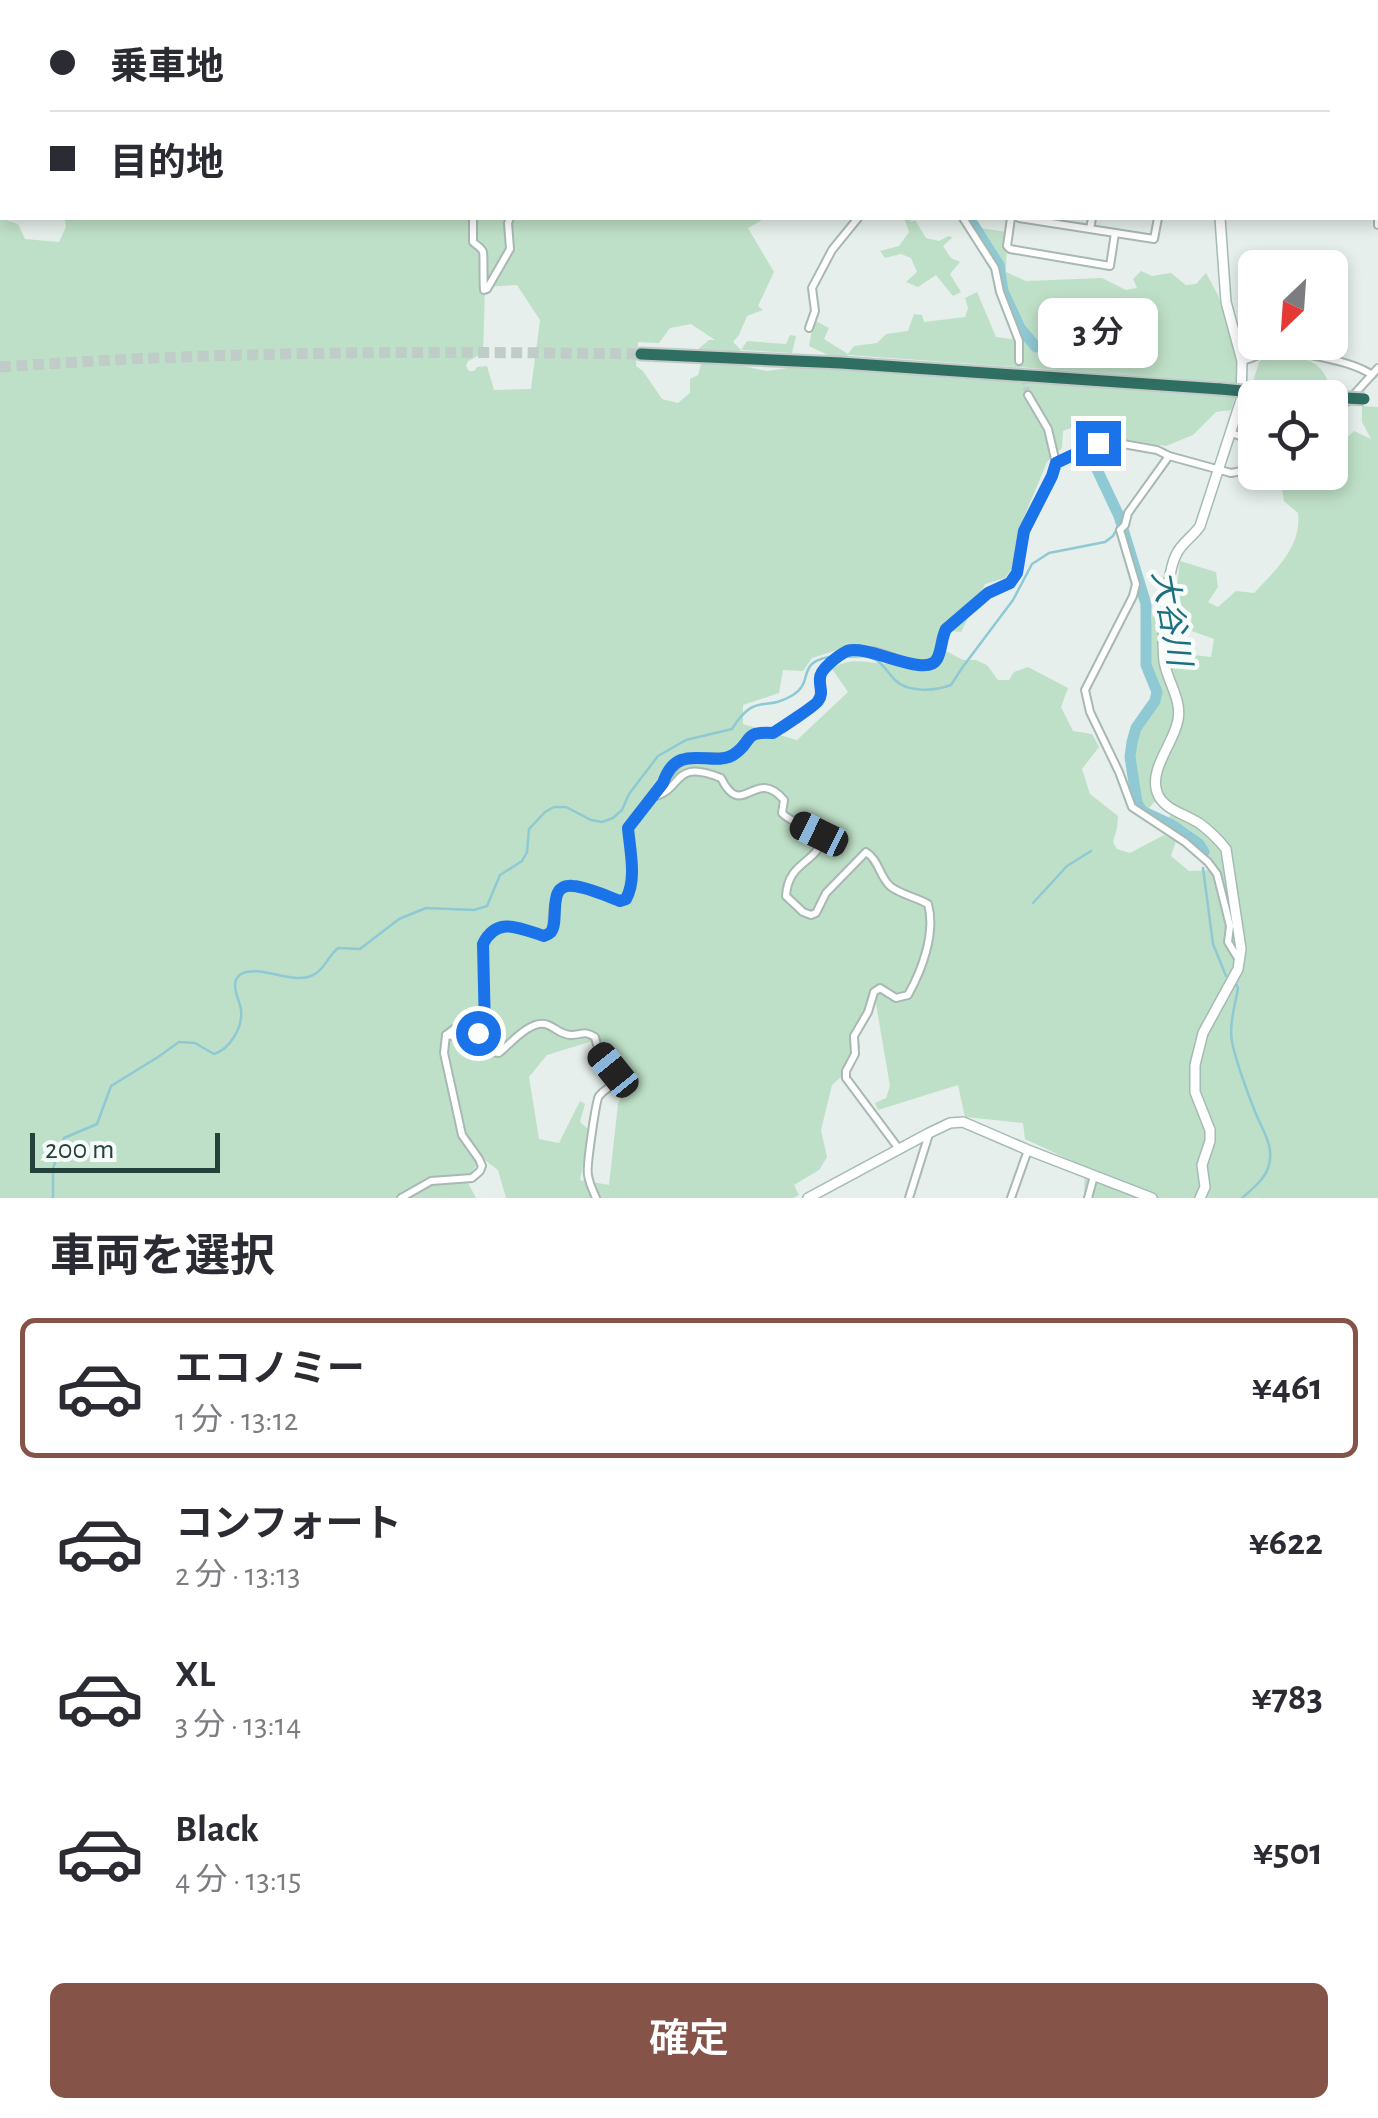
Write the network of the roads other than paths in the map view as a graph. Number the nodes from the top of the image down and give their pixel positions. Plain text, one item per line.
1 (473, 220) edge
2 (509, 220) edge
3 (856, 220) edge
4 (964, 220) edge
5 (1019, 220) edge
6 (1033, 220) edge
7 (1092, 220) edge
8 (1158, 220) edge
9 (1220, 220) edge
10 (1090, 229) junction
11 (1115, 233) junction
12 (809, 328) dead end
13 (642, 354) tunnel mouth
14 (1020, 360) tunnel mouth
15 (1242, 361) junction
16 (1375, 371) edge
17 (1238, 391) edge
18 (1028, 395) tunnel mouth
19 (1348, 401) edge
20 (1231, 433) junction
21 (1238, 435) edge
22 (1169, 456) junction
23 (1056, 463) junction
24 (1218, 470) junction
25 (1238, 473) edge
26 (653, 797) junction
27 (1240, 961) junction
28 (446, 1035) junction
29 (930, 1133) junction
30 (900, 1150) junction
31 (1028, 1150) junction
32 (1094, 1176) junction
33 (401, 1198) edge
34 (596, 1198) edge
35 (808, 1198) edge
36 (909, 1198) edge
37 (1011, 1198) edge
38 (1088, 1198) edge
39 (1152, 1198) edge
40 (1200, 1198) edge

1 - 2 street
3 - 12 street
4 - 14 street
5 - 11 street
6 - 10 street
7 - 10 street
8 - 11 street
9 - 15 street
10 - 11 street
13 - 17 highway, bridge
15 - 16 street
15 - 20 street
16 - 19 street
18 - 23 street
20 - 21 street
20 - 24 street
22 - 23 street
22 - 24 street
22 - 27 street
23 - 26 street
24 - 25 street
24 - 27 street
26 - 28 street
26 - 30 street
27 - 40 street
28 - 33 street
28 - 34 street
29 - 30 street
29 - 31 street
29 - 36 street
30 - 35 street
31 - 32 street
31 - 37 street
32 - 38 street
32 - 39 street

